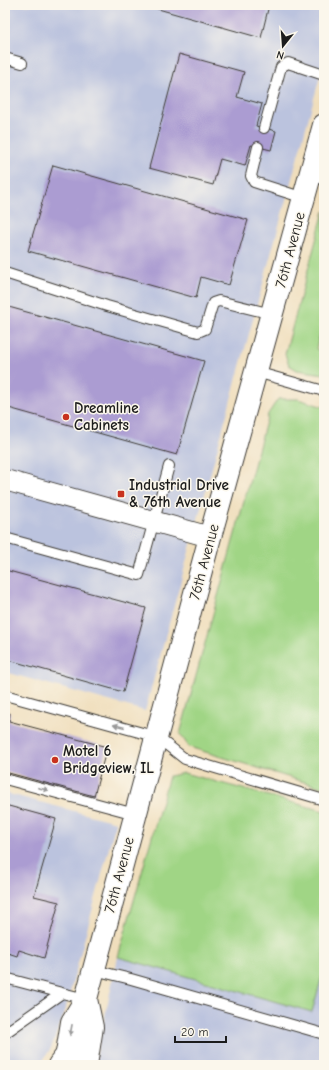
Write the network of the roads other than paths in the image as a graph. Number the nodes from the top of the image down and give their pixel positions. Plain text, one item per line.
1 (5, 58) edge
2 (22, 63) dead end
3 (324, 75) edge
4 (324, 126) edge
5 (264, 128) dead end
6 (258, 147) dead end
7 (304, 198) junction
8 (5, 273) edge
9 (272, 314) junction
10 (256, 372) junction
11 (324, 391) edge
12 (169, 466) dead end
13 (5, 480) edge
14 (153, 521) junction
15 (210, 537) junction
16 (5, 538) edge
17 (5, 695) edge
18 (156, 737) junction
19 (5, 779) edge
20 (324, 800) edge
21 (135, 814) junction
22 (94, 970) junction
23 (5, 978) edge
24 (62, 993) junction
25 (86, 999) junction
26 (5, 1033) edge
27 (324, 1034) edge
28 (63, 1062) edge
29 (86, 1065) edge

1 - 2 lane
3 - 5 lane
4 - 7 street, 76th Avenue
6 - 7 lane
7 - 9 street, 76th Avenue
8 - 9 lane
9 - 10 street, 76th Avenue
10 - 11 lane
10 - 15 street, 76th Avenue
12 - 14 lane
13 - 14 street
14 - 15 street
14 - 16 lane
15 - 18 street, 76th Avenue
18 -> 17 lane
18 - 20 lane
18 - 21 street, 76th Avenue
19 -> 21 lane
21 - 22 street, 76th Avenue
22 - 25 street, 76th Avenue
22 - 27 lane
23 - 24 lane
24 - 25 lane
24 - 26 lane
25 -> 28 street, 76th Avenue
25 - 29 street, 76th Avenue

